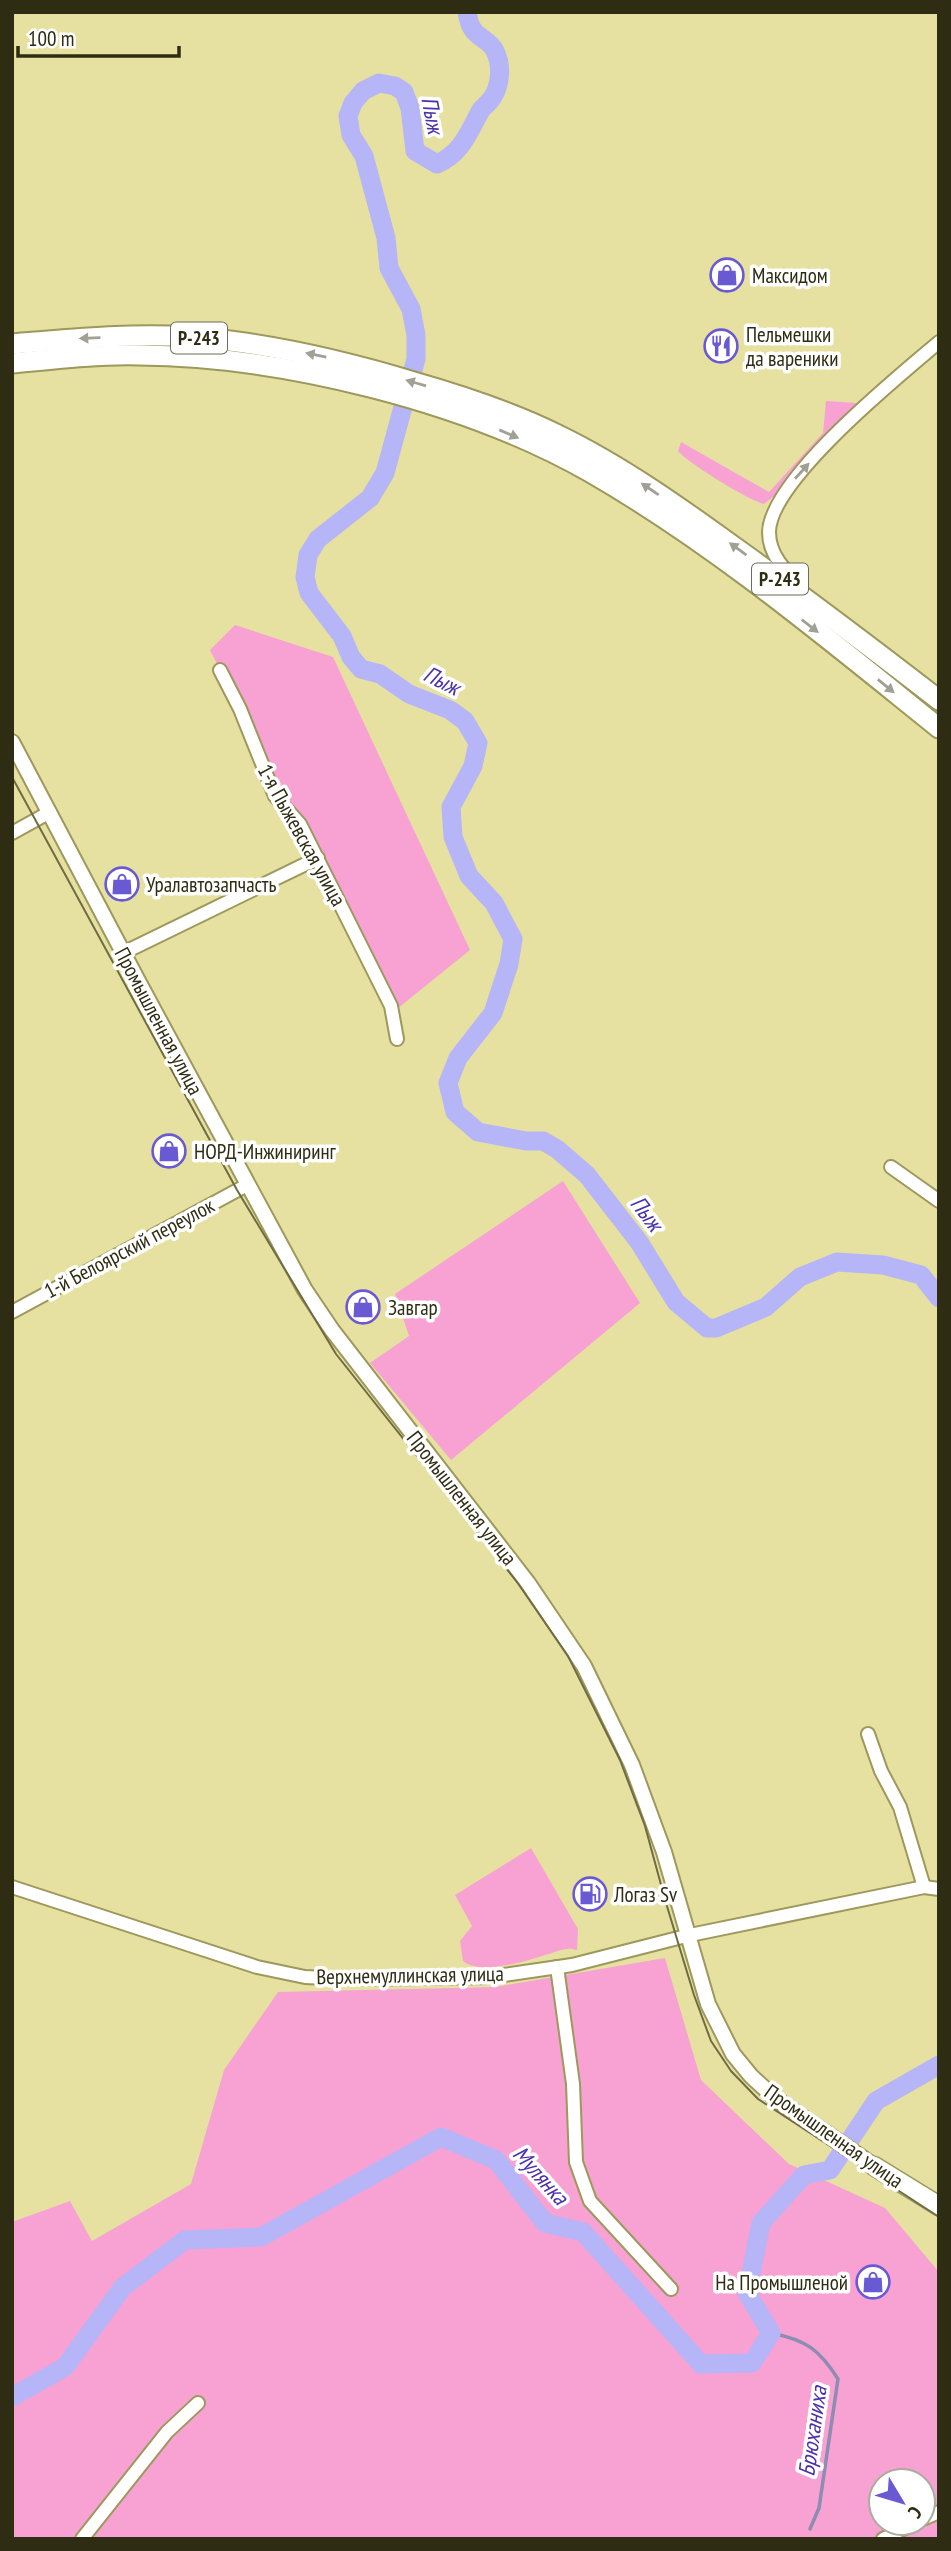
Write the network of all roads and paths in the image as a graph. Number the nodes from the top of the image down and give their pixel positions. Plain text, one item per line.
1 (939, 342) edge
2 (12, 344) edge
3 (12, 363) edge
4 (379, 381) junction
5 (448, 401) junction
6 (853, 633) junction
7 (220, 670) dead end
8 (939, 700) edge
9 (939, 729) edge
10 (12, 742) edge
11 (50, 812) junction
12 (12, 833) edge
13 (318, 858) junction
14 (122, 953) junction
15 (397, 1039) dead end
16 (891, 1167) dead end
17 (247, 1185) junction
18 (939, 1201) edge
19 (12, 1312) edge
20 (868, 1734) dead end
21 (12, 1887) edge
22 (924, 1887) junction
23 (939, 1889) edge
24 (690, 1936) junction
25 (557, 1967) junction
26 (874, 2166) joint
27 (939, 2206) edge
28 (671, 2289) dead end
29 (198, 2403) dead end
30 (82, 2539) edge

6 -> 1 street
4 -> 2 highway, Р-243
3 - 4 highway, Р-243
4 - 5 highway, Р-243
6 -> 5 highway, Р-243
5 -> 9 highway, Р-243
6 - 8 highway, Р-243
7 - 13 street, 1-я Пыжевская улица
10 - 11 street, Промышленная улица
11 - 12 street
11 - 14 street, Промышленная улица
13 - 14 street
13 - 15 street, 1-я Пыжевская улица
14 - 17 street, Промышленная улица
16 - 18 street
17 - 19 street, 1-й Белоярский переулок
17 - 24 street, Промышленная улица
20 - 22 street
21 - 25 street, Верхнемуллинская улица
22 - 23 street, Верхнемуллинская улица
22 - 24 street, Верхнемуллинская улица
24 - 25 street, Верхнемуллинская улица
24 - 26 street, Промышленная улица
25 - 28 street
26 - 27 main road, Промышленная улица
29 - 30 street

